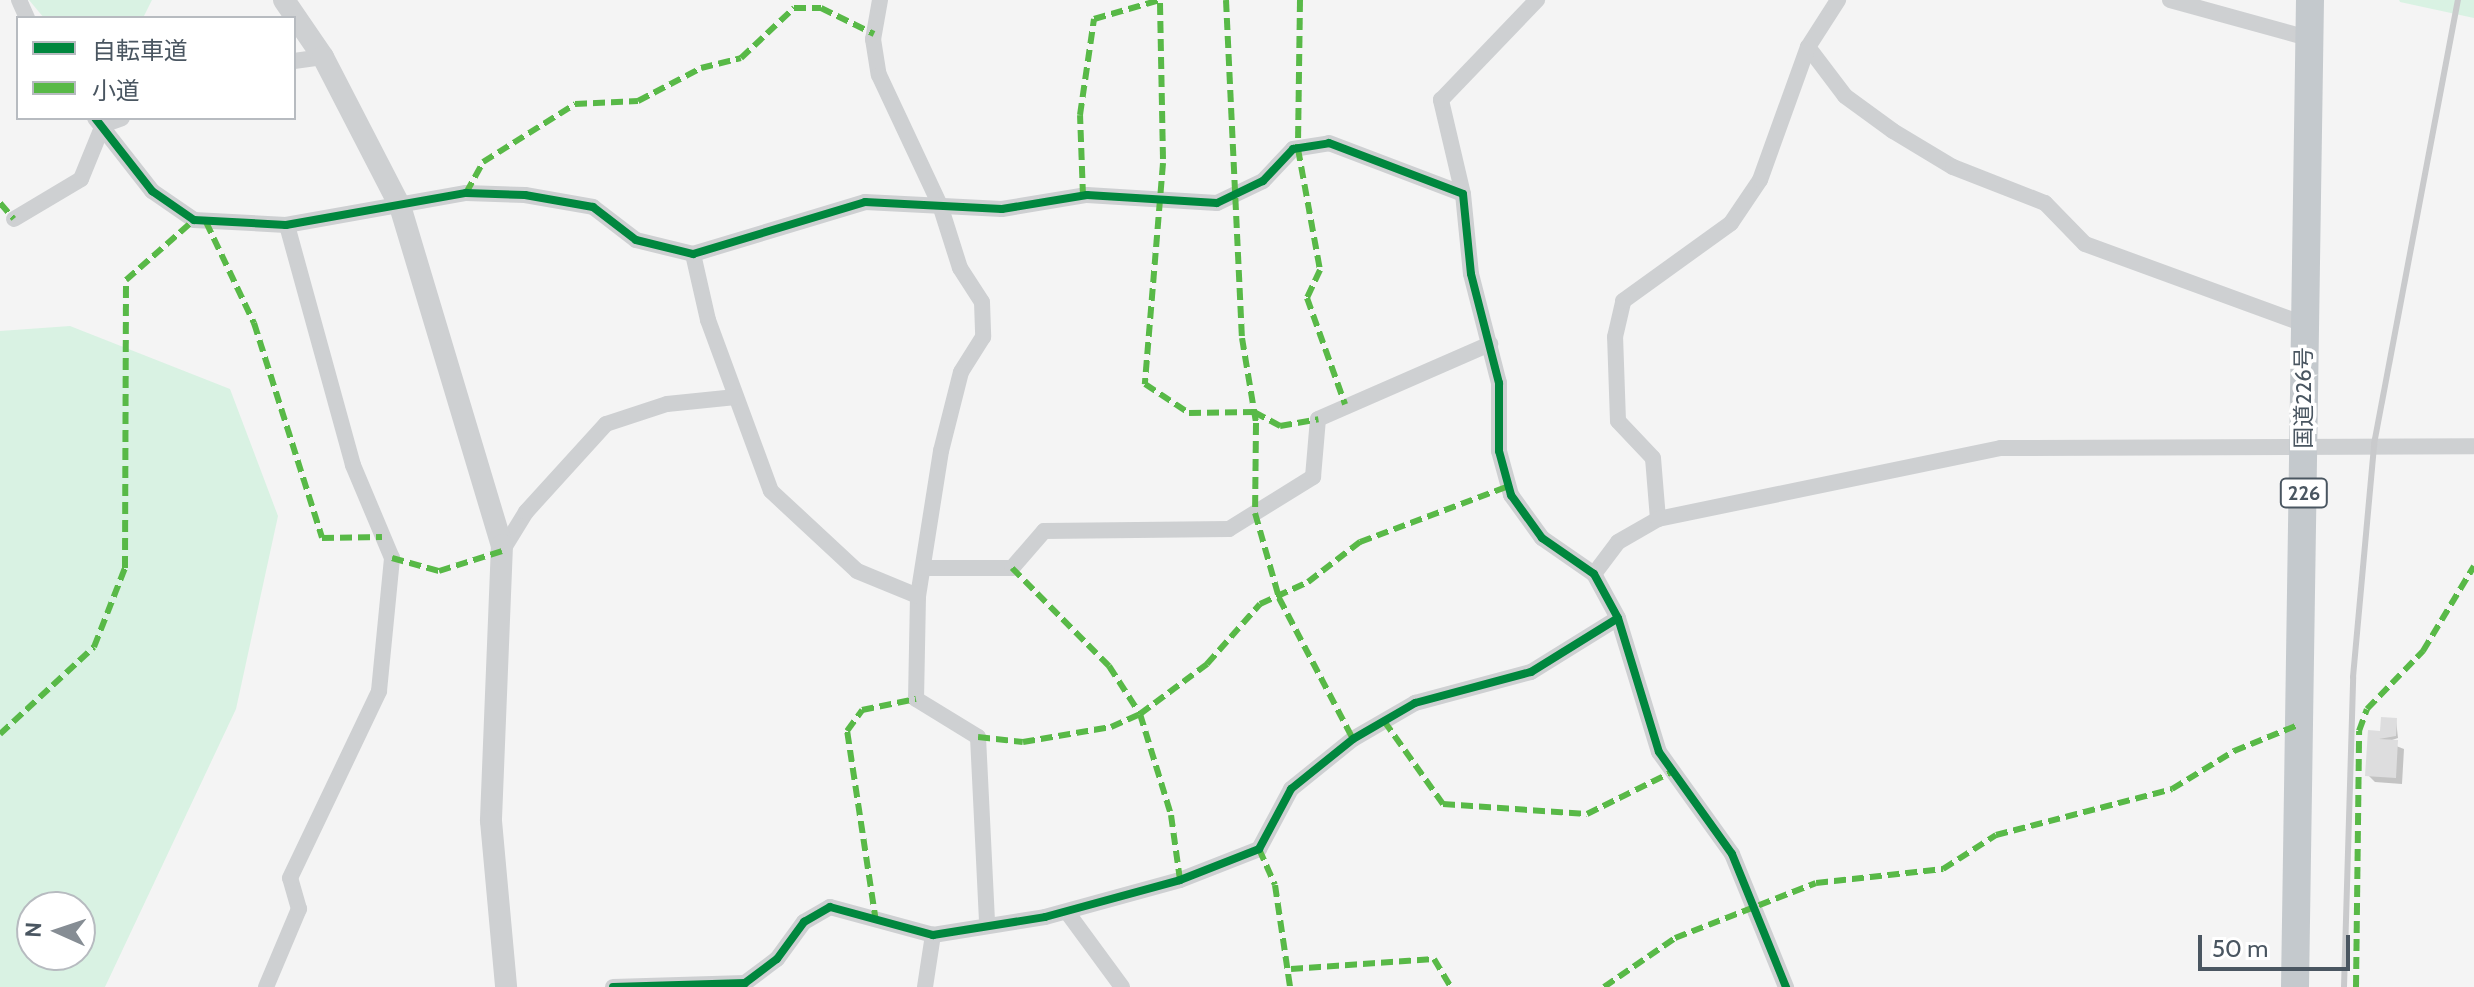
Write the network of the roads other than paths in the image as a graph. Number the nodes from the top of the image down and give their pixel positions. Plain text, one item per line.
1 (880, 0) edge
2 (1537, 0) edge
3 (1838, 0) edge
4 (2170, 0) edge
5 (2310, 0) edge
6 (296, 18) edge
7 (2308, 38) junction
8 (1808, 47) junction
9 (323, 57) junction
10 (296, 61) edge
11 (99, 122) edge
12 (1463, 194) junction
13 (940, 205) junction
14 (400, 206) junction
15 (14, 219) dead end
16 (287, 225) junction
17 (693, 254) junction
18 (2304, 324) junction
19 (1490, 344) junction
20 (736, 397) junction
21 (2305, 444) junction
22 (2474, 446) edge
23 (1658, 519) junction
24 (502, 551) junction
25 (923, 568) junction
26 (1594, 574) junction
27 (918, 596) junction
28 (1618, 618) junction
29 (1067, 912) junction
30 (987, 924) junction
31 (933, 935) junction
32 (266, 987) edge
33 (506, 987) edge
34 (613, 987) edge
35 (925, 987) edge
36 (1122, 987) edge
37 (1786, 987) edge
38 (2295, 987) edge

1 - 13 street
2 - 12 street
3 - 8 street
4 - 7 street
5 - 7 highway, 国道226号 / 226
6 - 9 street
7 - 18 highway, 国道226号 / 226
8 - 18 street
8 - 23 street
9 - 10 street
9 - 14 street
11 - 15 street
11 - 16 street
12 - 13 street
12 - 19 street
13 - 17 street
13 - 25 street
14 - 16 street
14 - 17 street
14 - 24 street
16 - 32 street
17 - 20 street
18 - 21 highway, 国道226号 / 226
19 - 25 street
19 - 26 street
20 - 24 street
20 - 27 street
21 - 22 street
21 - 23 street
21 - 38 highway, 国道226号 / 226
23 - 26 street
24 - 33 street
25 - 27 street
26 - 28 street
27 - 30 street
28 - 29 street
28 - 37 street
29 - 30 street
29 - 36 street
30 - 31 street
31 - 34 street
31 - 35 street

